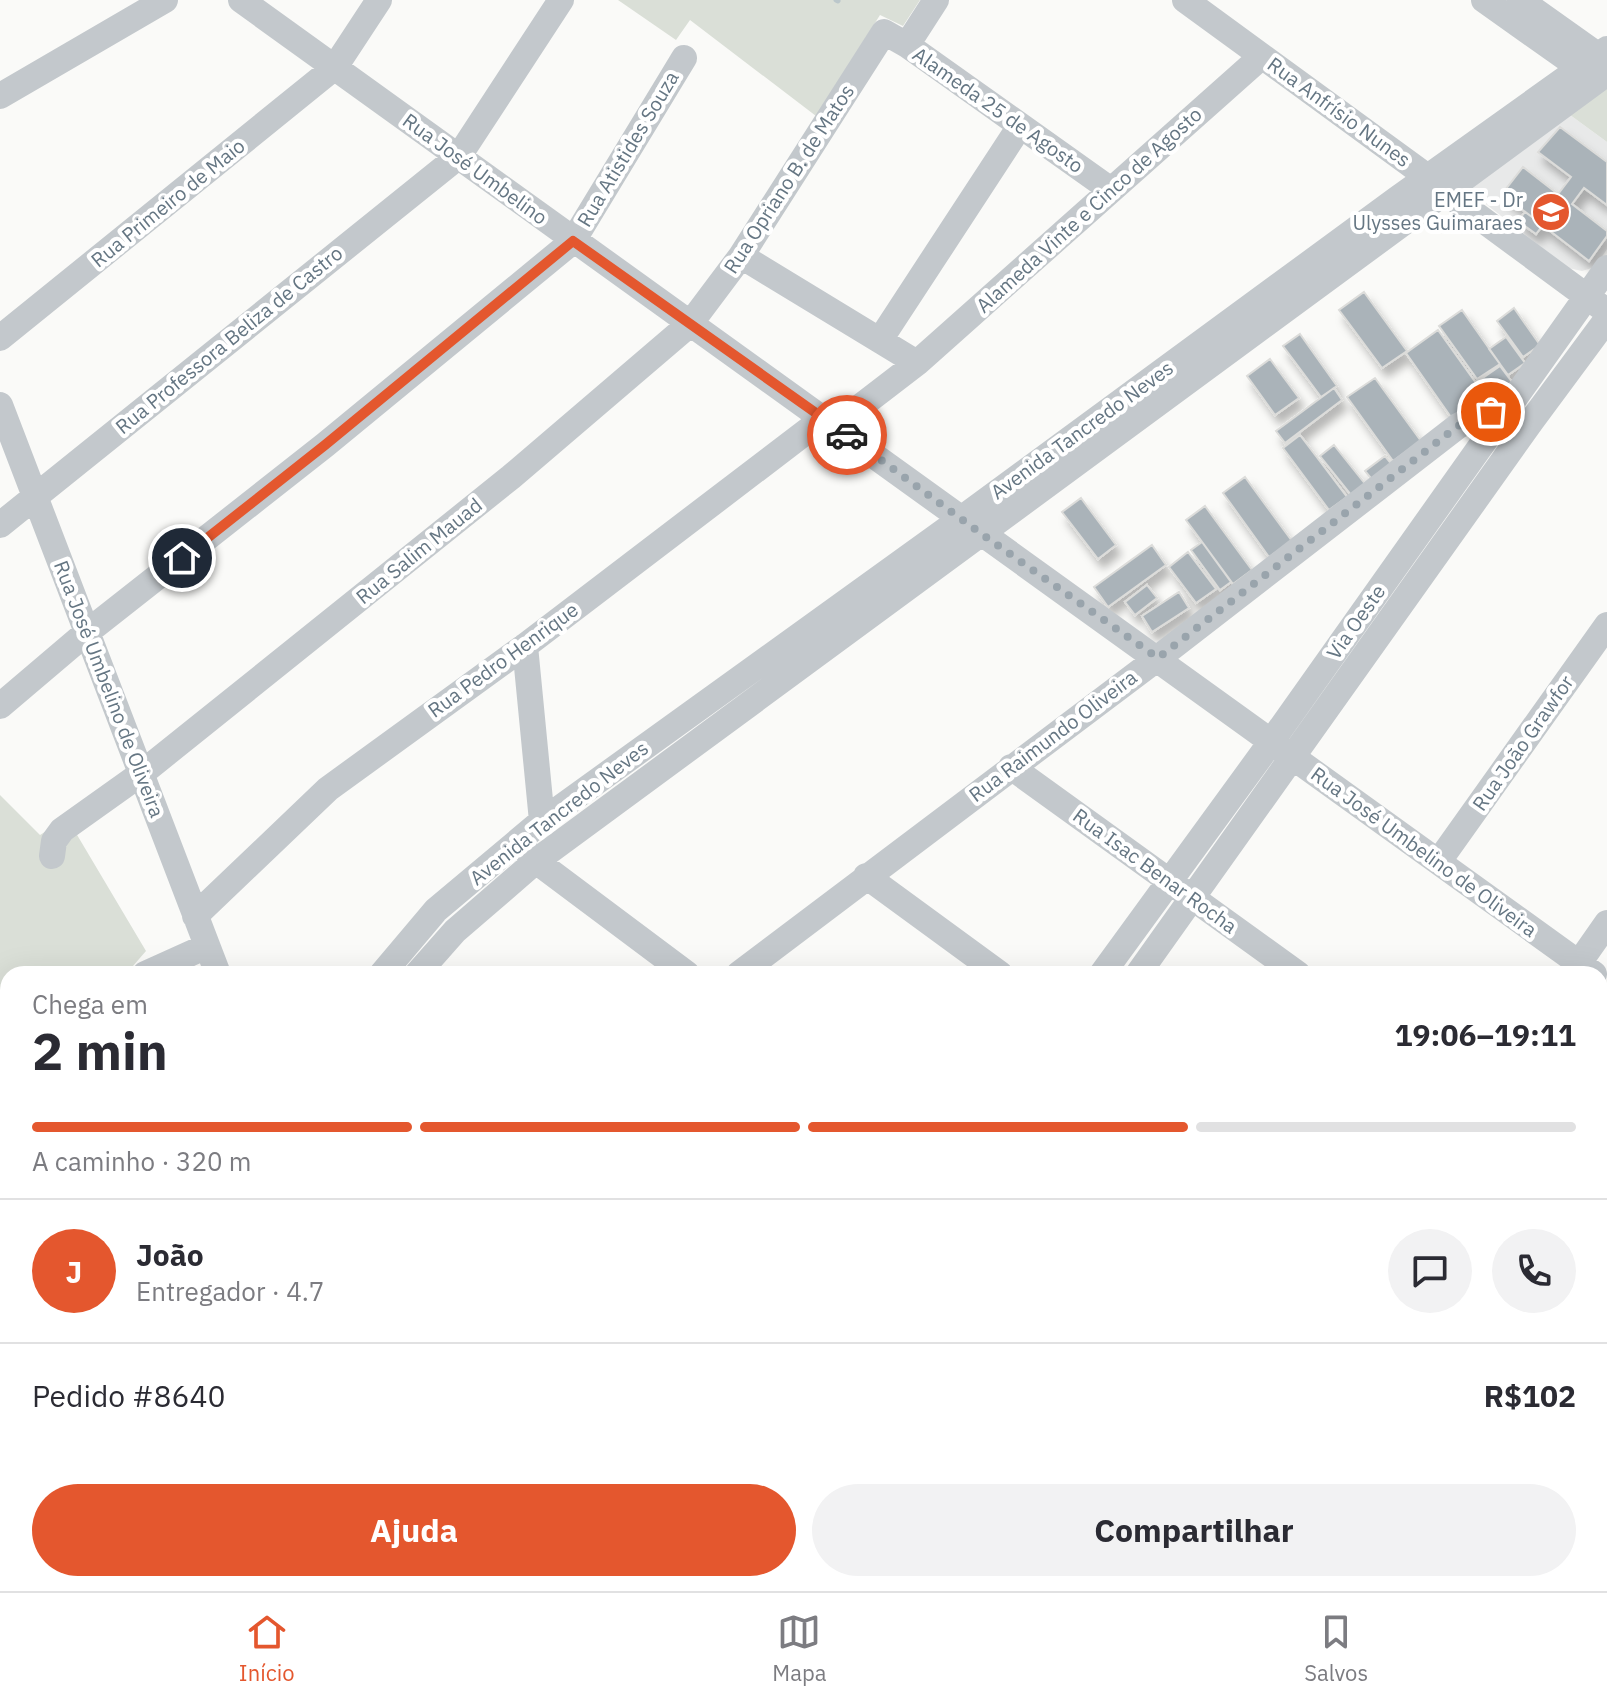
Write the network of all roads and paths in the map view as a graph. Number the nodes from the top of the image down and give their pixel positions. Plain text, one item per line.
1 (165, 0) edge
2 (241, 0) edge
3 (379, 0) edge
4 (561, 0) edge
5 (936, 0) edge
6 (1185, 0) edge
7 (1484, 0) edge
8 (1520, 0) edge
9 (896, 39) junction
10 (1261, 57) junction
11 (684, 58) dead end
12 (1598, 61) edge
13 (335, 67) junction
14 (0, 96) edge
15 (1020, 126) junction
16 (459, 156) junction
17 (1437, 185) junction
18 (1111, 190) junction
19 (573, 241) junction
20 (741, 256) junction
21 (1607, 268) edge
22 (1597, 304) edge
23 (1607, 319) edge
24 (690, 324) junction
25 (0, 338) edge
26 (880, 340) junction
27 (917, 363) junction
28 (0, 405) edge
29 (1505, 414) junction
30 (830, 422) junction
31 (1530, 423) junction
32 (34, 495) junction
33 (961, 519) junction
34 (0, 525) edge
35 (983, 535) junction
36 (1607, 625) edge
37 (86, 633) junction
38 (525, 646) junction
39 (1158, 658) junction
40 (0, 706) edge
41 (1263, 736) junction
42 (1293, 758) junction
43 (1011, 767) junction
44 (142, 773) junction
45 (542, 821) junction
46 (517, 841) junction
47 (52, 856) dead end
48 (536, 861) junction
49 (1439, 861) junction
50 (866, 876) junction
51 (1169, 882) junction
52 (1193, 899) junction
53 (195, 916) junction
54 (1607, 923) edge
55 (207, 946) junction
56 (163, 966) edge
57 (215, 966) edge
58 (390, 966) edge
59 (424, 966) edge
60 (676, 966) edge
61 (749, 966) edge
62 (989, 966) edge
63 (1108, 966) edge
64 (1144, 966) edge
65 (1287, 966) edge
66 (1583, 966) edge
67 (1593, 966) edge

1 - 14 street
2 - 13 street, Rua José Umbelino
3 - 13 street, Rua Primeiro de Maio
4 - 16 street, Rua Professora Beliza de Castro
5 - 9 street, Rua Opriano B. de Matos
6 - 10 street, Rua Anfrísio Nunes
7 - 12 street
8 - 12 street
9 - 15 street, Alameda 25 de Agosto
9 - 20 street, Rua Opriano B. de Matos
10 - 17 street, Rua Anfrísio Nunes
10 - 18 street, Alameda Vinte e Cinco de Agosto
11 - 19 street, Rua Atistides Souza
12 - 17 street, Avenida Tancredo Neves
13 - 16 street, Rua José Umbelino
13 - 25 street, Rua Primeiro de Maio
15 - 18 street, Alameda 25 de Agosto
15 - 26 street
16 - 19 street, Rua José Umbelino
16 - 32 street, Rua Professora Beliza de Castro
17 - 22 street, Rua Anfrísio Nunes
17 - 33 street, Avenida Tancredo Neves
17 - 35 street, Avenida Tancredo Neves
18 - 27 street, Alameda Vinte e Cinco de Agosto
19 - 24 street, Rua José Umbelino
19 - 37 street, Rua Atistides Souza
20 - 24 street, Rua Opriano B. de Matos
20 - 26 street
21 - 22 street, Via Oeste
22 - 29 street, Via Oeste
23 - 31 street, Via Oeste
24 - 30 street, Rua José Umbelino
24 - 44 street, Rua Salim Mauad
26 - 27 street
27 - 30 street, Alameda Vinte e Cinco de Agosto
28 - 32 street, Rua José Umbelino de Oliveira
29 - 31 street, Rua Raimundo Oliveira
29 - 39 street, Rua Raimundo Oliveira
29 - 41 street, Via Oeste
30 - 33 street, Rua José Umbelino
30 - 38 street, Rua Pedro Henrique
31 - 42 street, Via Oeste
32 - 34 street, Rua Professora Beliza de Castro
32 - 37 street, Rua José Umbelino de Oliveira
33 - 35 street, Rua José Umbelino
33 - 45 street, Avenida Tancredo Neves
35 - 39 street, Rua José Umbelino
35 - 48 street, Avenida Tancredo Neves
36 - 49 street, Rua João Grawfor
37 - 40 street
37 - 44 street, Rua José Umbelino de Oliveira
38 - 45 street
38 - 53 street, Rua Pedro Henrique
39 - 41 street, Rua José Umbelino de Oliveira
39 - 43 street, Rua Raimundo Oliveira
41 - 42 street, Rua José Umbelino de Oliveira
41 - 51 street, Via Oeste
42 - 49 street, Rua José Umbelino de Oliveira
42 - 52 street, Via Oeste
43 - 50 street, Rua Raimundo Oliveira
43 - 51 street, Rua Isac Benar Rocha
44 - 47 street, Rua Salim Mauad
44 - 53 street, Rua José Umbelino de Oliveira
45 - 46 street, Avenida Tancredo Neves
46 - 48 street
46 - 58 street, Avenida Tancredo Neves
48 - 59 street, Avenida Tancredo Neves
48 - 60 street
49 - 66 street, Rua José Umbelino de Oliveira
50 - 61 street, Rua Raimundo Oliveira
50 - 62 street
51 - 52 street, Rua Isac Benar Rocha
51 - 63 street, Via Oeste
52 - 64 street, Via Oeste
52 - 65 street, Rua Isac Benar Rocha
53 - 55 street, Rua José Umbelino de Oliveira
54 - 67 street
55 - 56 street
55 - 57 street, Rua José Umbelino de Oliveira

